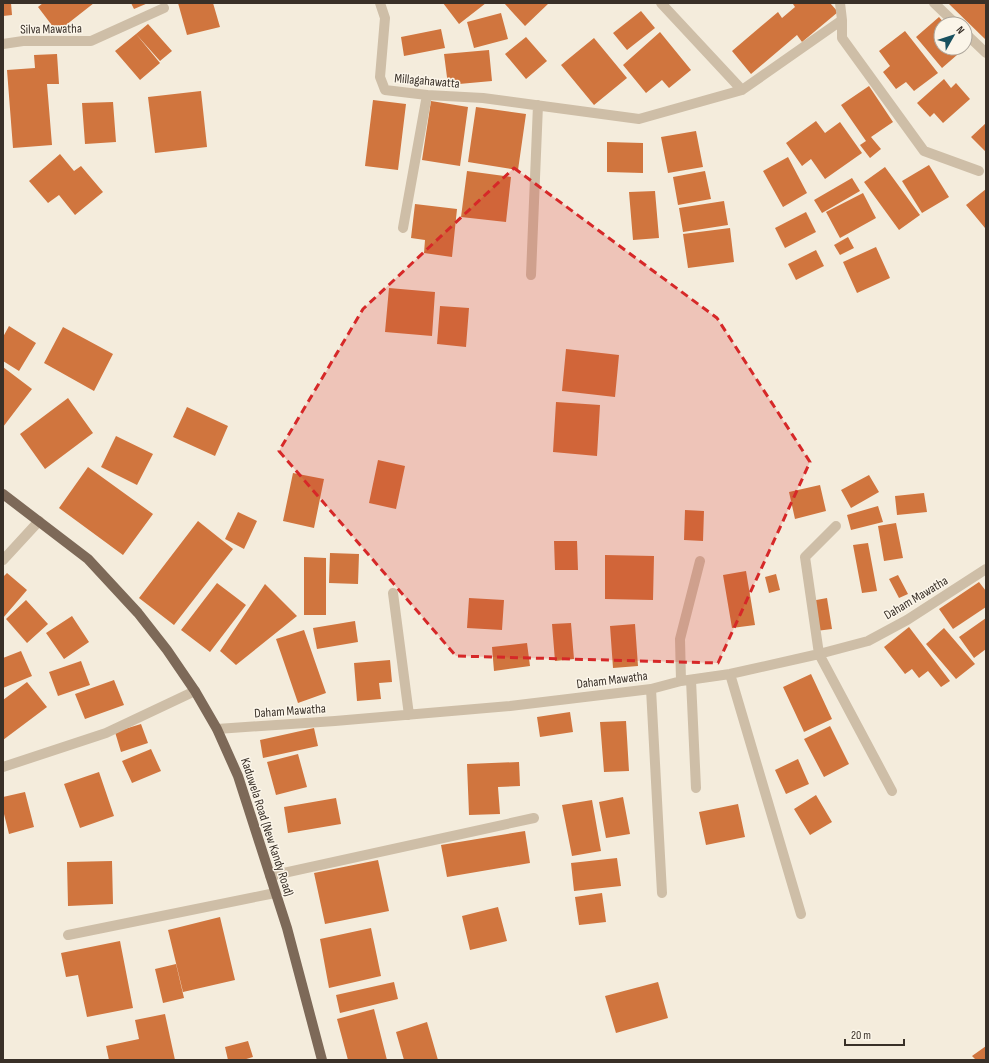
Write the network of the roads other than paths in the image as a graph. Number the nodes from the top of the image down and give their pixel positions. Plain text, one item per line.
1 (380, 3) edge
2 (661, 3) edge
3 (840, 3) edge
4 (934, 3) edge
5 (164, 8) dead end
6 (948, 16) edge
7 (842, 20) junction
8 (973, 41) edge
9 (3, 44) edge
10 (986, 53) edge
11 (742, 90) junction
12 (427, 95) junction
13 (538, 105) junction
14 (978, 171) dead end
15 (403, 228) dead end
16 (531, 275) dead end
17 (3, 494) edge
18 (39, 520) junction
19 (836, 526) dead end
20 (3, 560) edge
21 (700, 561) dead end
22 (986, 569) edge
23 (393, 593) dead end
24 (819, 654) junction
25 (730, 674) junction
26 (691, 680) junction
27 (681, 681) junction
28 (651, 689) junction
29 (195, 691) junction
30 (409, 715) junction
31 (217, 729) junction
32 (3, 767) edge
33 (696, 788) dead end
34 (892, 791) dead end
35 (534, 818) dead end
36 (270, 876) junction
37 (275, 893) junction
38 (662, 894) dead end
39 (801, 914) dead end
40 (68, 935) dead end
41 (322, 1060) edge

1 - 12 street, Millagahawatta
2 - 11 street
3 - 7 street
4 - 6 street
5 - 9 street, Silva Mawatha
7 - 11 street, Millagahawatta
7 - 14 street
8 - 10 street
11 - 13 street, Millagahawatta
12 - 13 street, Millagahawatta
12 - 15 street
13 - 16 street
17 - 18 main road, Kaduwela Road (New Kandy Road)
18 - 20 street
18 - 29 main road, Kaduwela Road (New Kandy Road)
19 - 24 street
21 - 27 street
22 - 24 street, Daham Mawatha
23 - 30 street
24 - 25 street, Daham Mawatha
24 - 34 street
25 - 26 street, Daham Mawatha
25 - 39 street
26 - 27 street, Daham Mawatha
26 - 33 street
27 - 28 street, Daham Mawatha
28 - 30 street, Daham Mawatha
28 - 38 street
29 - 31 main road, Kaduwela Road (New Kandy Road)
29 - 32 street
30 - 31 street, Daham Mawatha
31 - 36 main road, Kaduwela Road (New Kandy Road)
35 - 36 street
36 - 37 main road, Kaduwela Road (New Kandy Road)
37 - 40 street
37 - 41 main road, Kaduwela Road (New Kandy Road)

